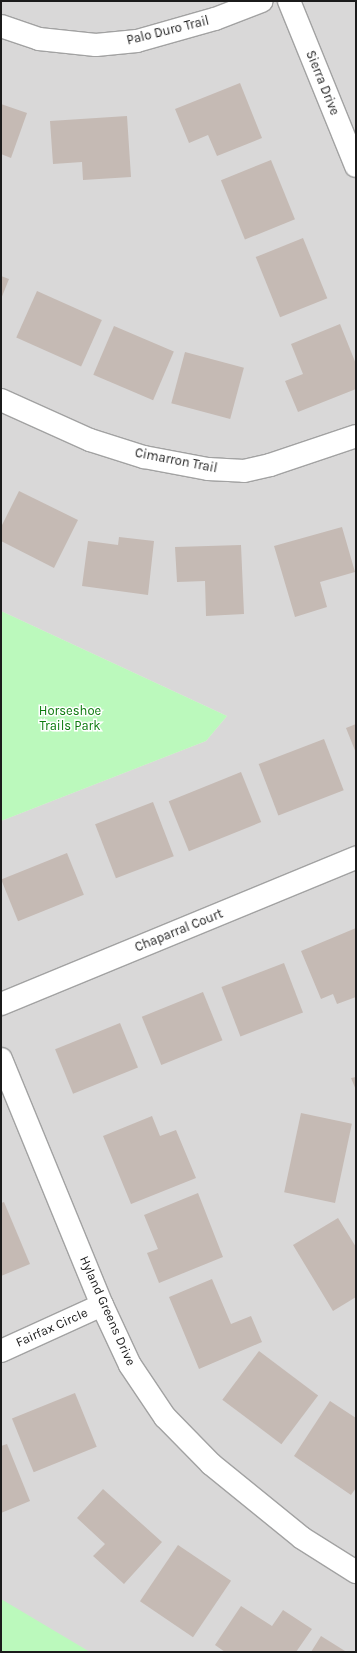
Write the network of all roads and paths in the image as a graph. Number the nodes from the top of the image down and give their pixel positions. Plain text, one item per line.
1 (262, 1) edge
2 (289, 1) edge
3 (1, 26) edge
4 (356, 166) edge
5 (1, 400) edge
6 (356, 436) edge
7 (356, 858) edge
8 (1, 1004) edge
9 (1, 1059) edge
10 (102, 1306) junction
11 (1, 1351) edge
12 (356, 1572) edge

1 - 3 street, Palo Duro Trail
2 - 4 street, Sierra Drive
5 - 6 street, Cimarron Trail
7 - 8 street, Chaparral Court
9 - 10 street, Hyland Greens Drive
10 - 11 street, Fairfax Circle
10 - 12 street, Hyland Greens Drive

